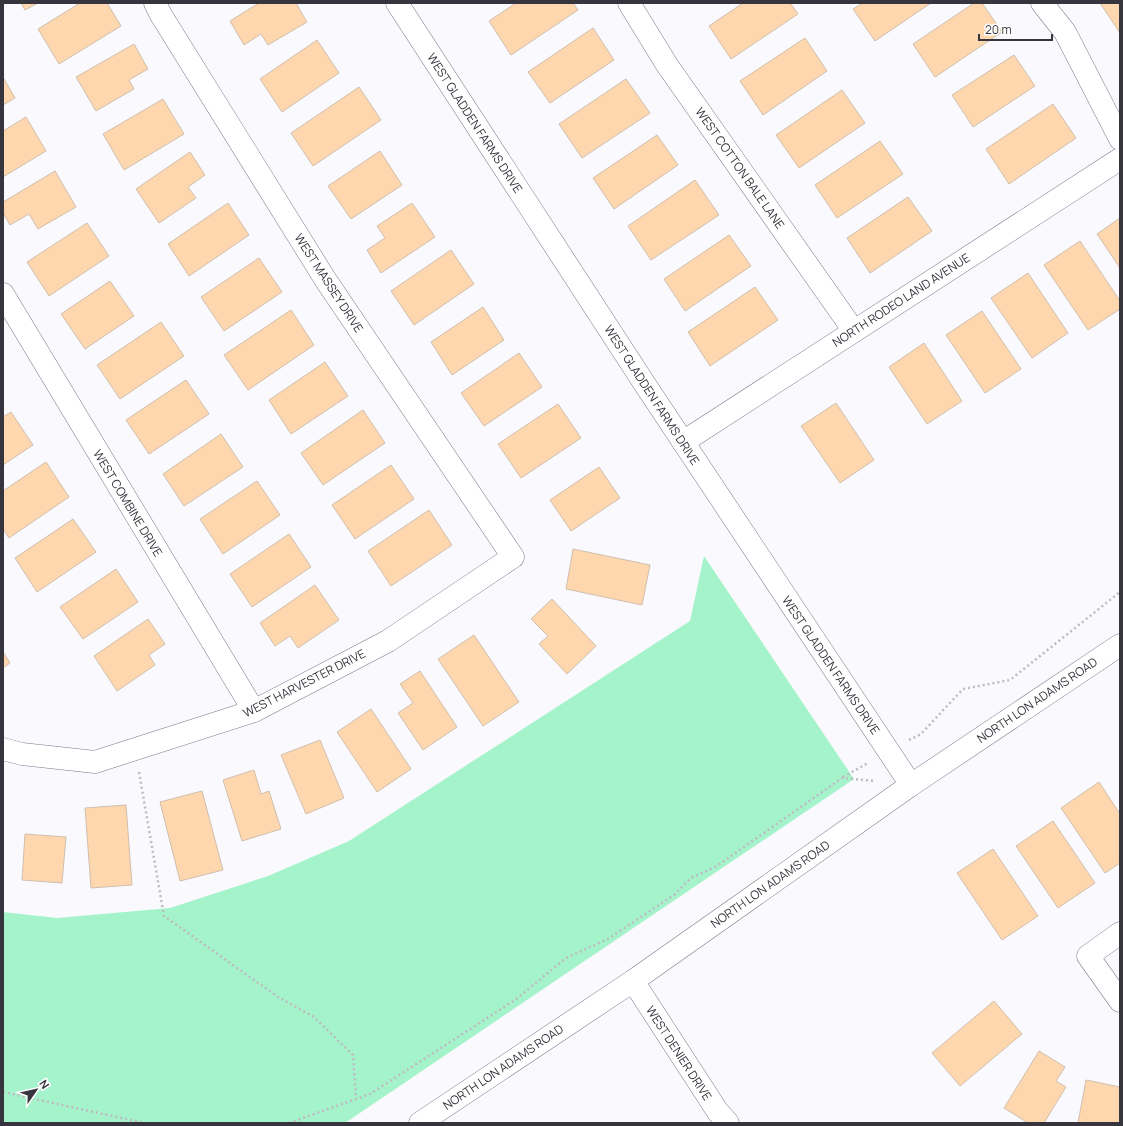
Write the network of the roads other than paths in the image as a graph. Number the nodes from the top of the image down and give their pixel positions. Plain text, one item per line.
1 (155, 3) edge
2 (397, 3) edge
3 (629, 3) edge
4 (1042, 3) edge
5 (1120, 139) edge
6 (1120, 159) edge
7 (3, 294) edge
8 (854, 331) junction
9 (683, 442) junction
10 (513, 557) joint
11 (1120, 645) edge
12 (254, 711) junction
13 (3, 749) edge
14 (911, 785) junction
15 (1120, 933) edge
16 (633, 980) junction
17 (1120, 1001) edge
18 (420, 1123) edge
19 (728, 1123) edge

1 - 10 street, WEST MASSEY DRIVE
2 - 9 street, WEST GLADDEN FARMS DRIVE
3 - 8 street, WEST COTTON BALE LANE
4 - 5 street
6 - 8 street, NORTH RODEO LAND AVENUE
7 - 12 street, WEST COMBINE DRIVE
8 - 9 street, NORTH RODEO LAND AVENUE
9 - 14 street, WEST GLADDEN FARMS DRIVE
10 - 12 street, WEST HARVESTER DRIVE
11 - 14 street, NORTH LON ADAMS ROAD
12 - 13 street, WEST HARVESTER DRIVE
14 - 16 street, NORTH LON ADAMS ROAD
15 - 17 street
16 - 18 street, NORTH LON ADAMS ROAD
16 - 19 street, WEST DENIER DRIVE

